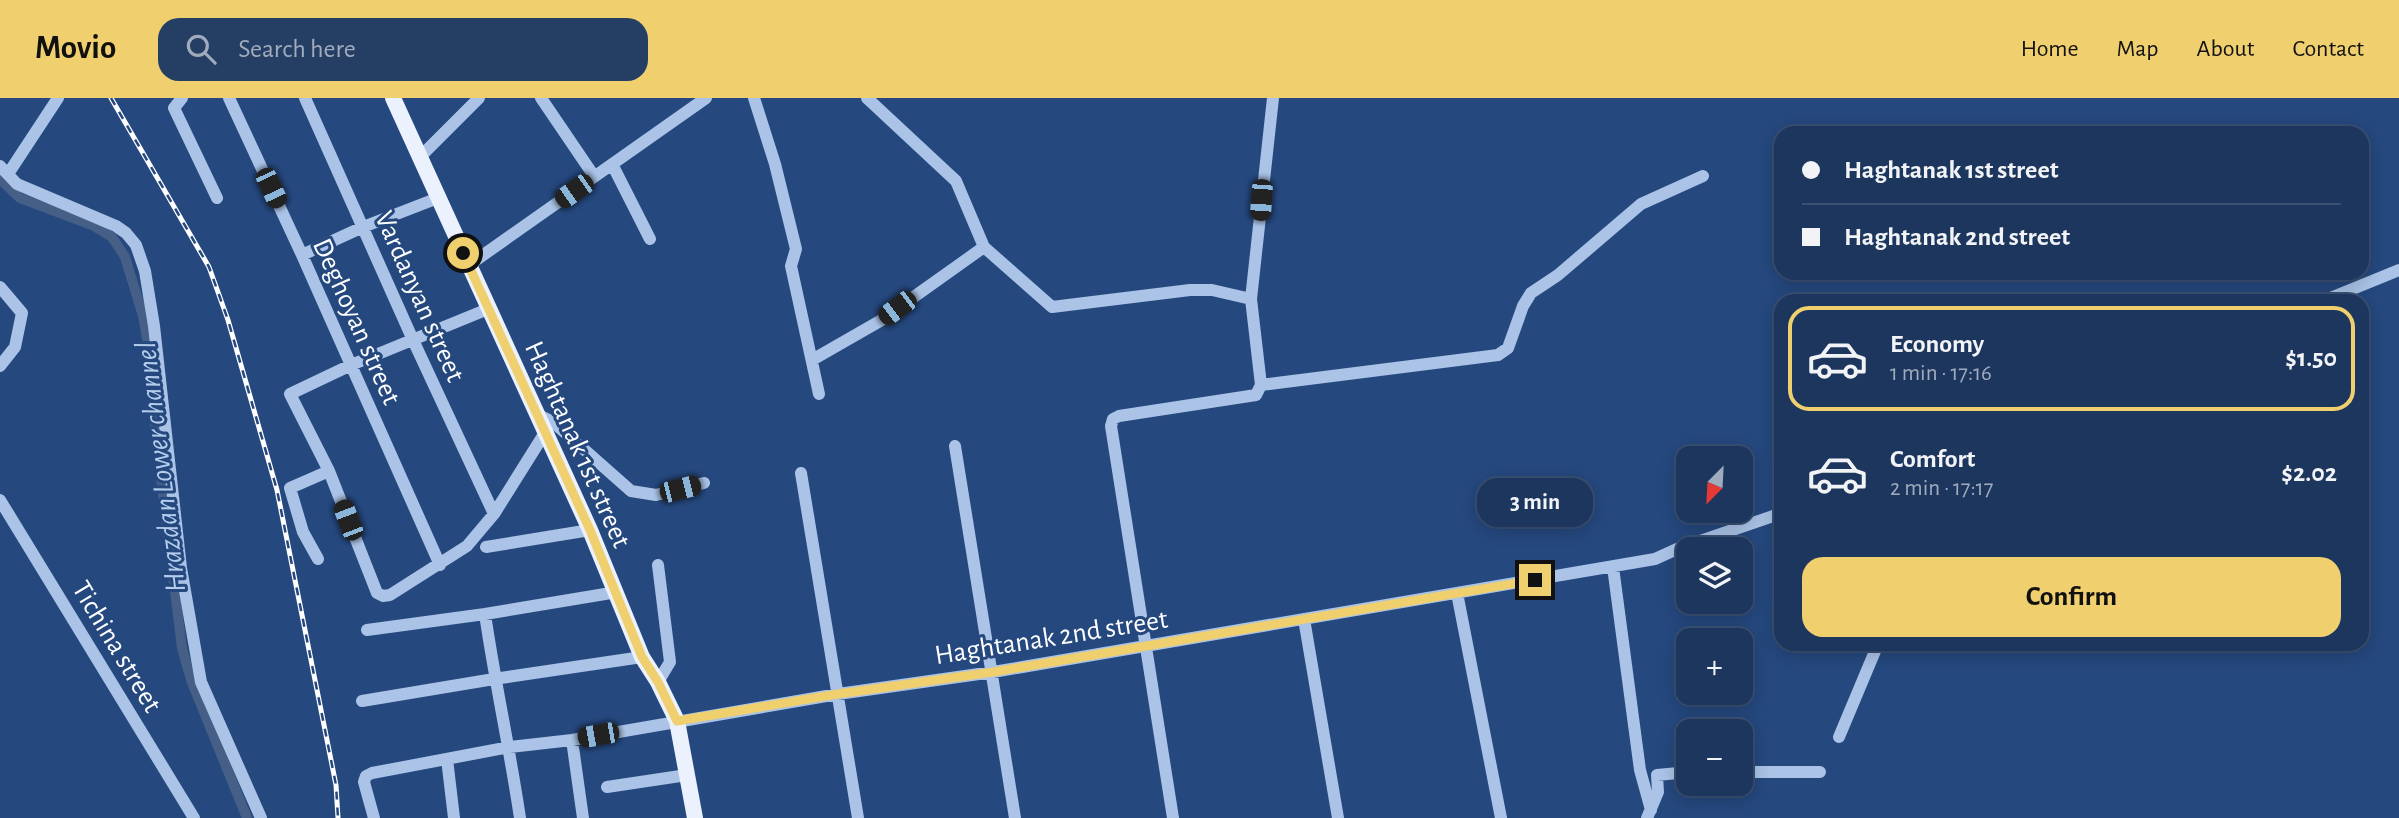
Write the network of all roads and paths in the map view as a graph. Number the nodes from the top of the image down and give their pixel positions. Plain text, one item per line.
1 (58, 98) edge
2 (182, 98) edge
3 (229, 98) edge
4 (305, 98) edge
5 (393, 98) edge
6 (479, 98) edge
7 (541, 98) edge
8 (706, 98) edge
9 (754, 98) edge
10 (867, 98) edge
11 (1273, 98) edge
12 (466, 104) edge
13 (420, 157) junction
14 (612, 164) junction
15 (4, 170) edge
16 (594, 176) junction
17 (1703, 176) dead end
18 (217, 198) dead end
19 (439, 198) junction
20 (363, 227) junction
21 (650, 239) dead end
22 (984, 247) junction
23 (302, 255) junction
24 (469, 265) junction
25 (2399, 270) edge
26 (0, 287) edge
27 (2340, 294) edge
28 (1251, 299) junction
29 (488, 309) junction
30 (413, 340) junction
31 (812, 360) junction
32 (351, 365) junction
33 (0, 366) edge
34 (1259, 390) junction
35 (819, 394) dead end
36 (538, 415) junction
37 (546, 431) junction
38 (955, 446) dead end
39 (329, 471) junction
40 (801, 472) dead end
41 (704, 483) dead end
42 (0, 500) edge
43 (494, 514) junction
44 (1774, 516) edge
45 (590, 530) junction
46 (486, 547) dead end
47 (318, 559) dead end
48 (440, 565) junction
49 (658, 565) dead end
50 (1613, 567) junction
51 (617, 592) junction
52 (1457, 593) junction
53 (485, 614) junction
54 (1304, 619) junction
55 (367, 630) dead end
56 (1146, 645) junction
57 (1875, 651) edge
58 (642, 657) junction
59 (993, 672) junction
60 (494, 679) junction
61 (658, 682) junction
62 (838, 694) junction
63 (362, 701) dead end
64 (677, 721) junction
65 (1839, 737) dead end
66 (572, 740) junction
67 (509, 747) junction
68 (447, 759) junction
69 (1753, 772) edge
70 (1821, 772) dead end
71 (1676, 773) edge
72 (687, 775) junction
73 (607, 787) dead end
74 (1649, 814) edge
75 (194, 818) edge
76 (261, 818) edge
77 (374, 818) edge
78 (454, 818) edge
79 (520, 818) edge
80 (583, 818) edge
81 (695, 818) edge
82 (858, 818) edge
83 (1015, 818) edge
84 (1173, 818) edge
85 (1338, 818) edge
86 (1501, 818) edge

1 - 15 street
2 - 18 street
3 - 23 street, Deghoyan street
4 - 20 street, Vardanyan street
5 - 13 main road, Haghtanak 1st street
6 - 12 street
7 - 16 street
8 - 14 street
9 - 31 street
10 - 22 street
11 - 28 street
12 - 13 street
13 - 19 main road, Haghtanak 1st street
14 - 16 street
14 - 21 street
15 - 76 street
16 - 24 street
17 - 34 street
19 - 20 street
19 - 24 main road, Haghtanak 1st street
20 - 23 street
20 - 30 street, Vardanyan street
22 - 28 street
22 - 31 street
23 - 32 street, Deghoyan street
24 - 29 main road, Haghtanak 1st street
25 - 27 street
26 - 33 street
28 - 34 street
29 - 30 street
29 - 36 main road, Haghtanak 1st street
30 - 32 street
30 - 43 street, Vardanyan street
31 - 35 street
32 - 39 street
32 - 48 street, Deghoyan street
34 - 56 street
36 - 37 main road, Haghtanak 1st street
36 - 41 street
37 - 43 street
37 - 45 main road, Haghtanak 1st street
38 - 59 street
39 - 47 street
39 - 48 street
40 - 62 street
42 - 75 street, Tichina street
43 - 48 street
44 - 50 street, Haghtanak 2nd street
45 - 46 street
45 - 51 main road, Haghtanak 1st street
49 - 61 street
50 - 52 street, Haghtanak 2nd street
50 - 74 street
51 - 53 street
51 - 58 main road, Haghtanak 1st street
52 - 54 street, Haghtanak 2nd street
52 - 86 street
53 - 55 street
53 - 60 street
54 - 56 street, Haghtanak 2nd street
54 - 85 street
56 - 59 street, Haghtanak 2nd street
56 - 84 street
57 - 65 street
58 - 60 street
58 - 61 main road, Haghtanak 1st street
59 - 62 street, Haghtanak 2nd street
59 - 83 street
60 - 63 street
60 - 67 street
61 - 64 main road, Haghtanak 1st street
62 - 64 street, Haghtanak 2nd street
62 - 82 street
64 - 66 street, Haghtanak 2nd street
64 - 72 main road, Haghtanak 1st street
66 - 67 street, Haghtanak 2nd street
66 - 80 street
67 - 68 street, Haghtanak 2nd street
67 - 79 street
68 - 77 street, Haghtanak 2nd street
68 - 78 street
69 - 70 street
71 - 74 street
72 - 73 street
72 - 81 main road, Haghtanak 1st street

